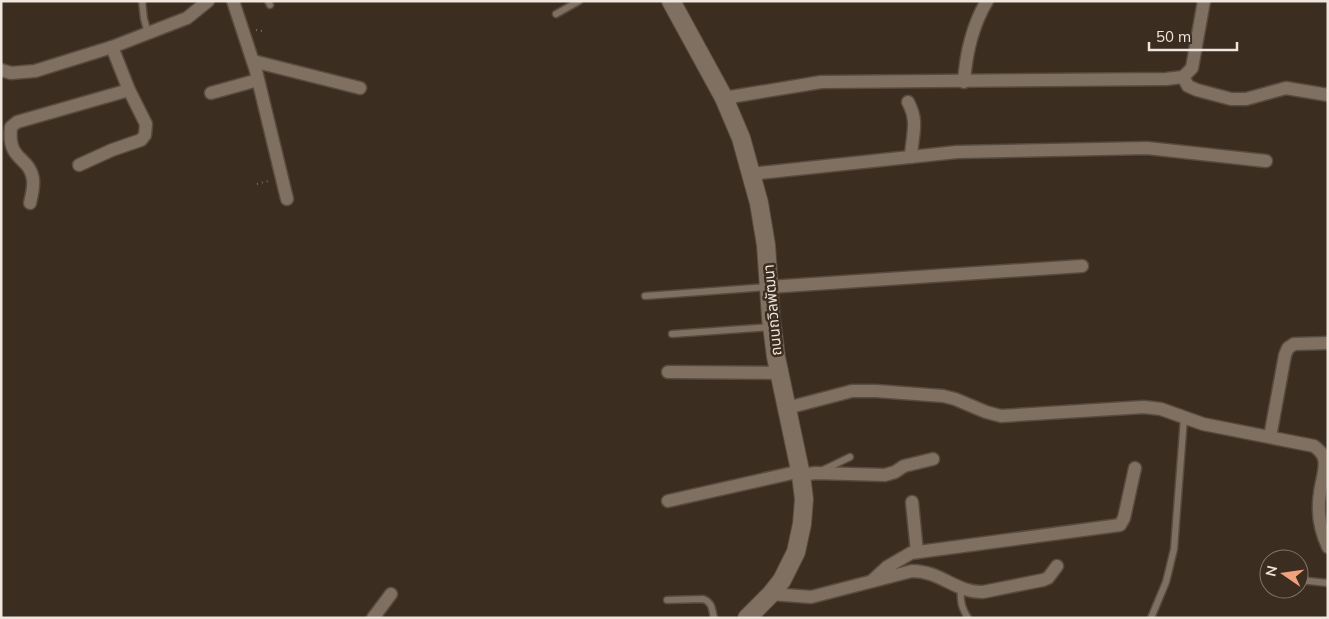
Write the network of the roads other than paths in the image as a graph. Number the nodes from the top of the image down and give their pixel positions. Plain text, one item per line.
1 (142, 1) edge
2 (208, 1) edge
3 (233, 1) edge
4 (579, 1) edge
5 (671, 1) edge
6 (987, 1) edge
7 (1204, 1) edge
8 (556, 14) dead end
9 (148, 33) junction
10 (112, 47) junction
11 (253, 61) junction
12 (1, 70) edge
13 (1183, 77) junction
14 (258, 80) junction
15 (964, 82) junction
16 (360, 88) dead end
17 (129, 90) junction
18 (211, 93) dead end
19 (1328, 95) edge
20 (724, 98) junction
21 (908, 102) dead end
22 (911, 157) junction
23 (1266, 161) dead end
24 (79, 165) dead end
25 (751, 174) junction
26 (287, 199) dead end
27 (30, 203) dead end
28 (1082, 266) dead end
29 (769, 286) junction
30 (645, 296) dead end
31 (772, 327) junction
32 (672, 334) dead end
33 (1328, 343) edge
34 (668, 372) dead end
35 (779, 372) junction
36 (787, 408) junction
37 (1184, 418) junction
38 (1270, 437) junction
39 (850, 457) dead end
40 (933, 459) dead end
41 (1135, 468) dead end
42 (806, 473) junction
43 (668, 501) dead end
44 (912, 502) dead end
45 (1328, 547) edge
46 (917, 552) junction
47 (1057, 566) dead end
48 (872, 581) junction
49 (1309, 581) edge
50 (1328, 583) edge
51 (961, 587) junction
52 (391, 594) dead end
53 (771, 594) junction
54 (667, 600) dead end
55 (374, 618) edge
56 (714, 618) edge
57 (747, 618) edge
58 (968, 618) edge
59 (1151, 618) edge

1 - 9 lane
2 - 9 street
3 - 11 street
4 - 8 lane
5 - 20 street, ถนนถวิลพัฒนา
6 - 15 street
7 - 13 street
9 - 10 street
10 - 12 street
10 - 17 street
11 - 14 street
11 - 16 street
13 - 15 street
13 - 19 street
14 - 18 street
14 - 26 street
15 - 20 street
17 - 24 street
17 - 27 street
20 - 25 street, ถนนถวิลพัฒนา
21 - 22 street
22 - 23 street
22 - 25 street
25 - 29 street, ถนนถวิลพัฒนา
28 - 29 street
29 - 30 lane
29 - 31 street, ถนนถวิลพัฒนา
31 - 32 lane
31 - 35 street, ถนนถวิลพัฒนา
33 - 38 street
34 - 35 street
35 - 36 street, ถนนถวิลพัฒนา
36 - 37 street
36 - 42 street, ถนนถวิลพัฒนา
37 - 38 street
37 - 59 lane
38 - 45 street
39 - 42 lane
40 - 42 street
41 - 46 street
42 - 43 street
42 - 53 street, ถนนถวิลพัฒนา
44 - 46 street
46 - 48 street
47 - 51 street
48 - 51 street
48 - 53 street
49 - 50 lane
51 - 58 lane
52 - 55 street
53 - 57 street, ถนนถวิลพัฒนา
54 - 56 lane

